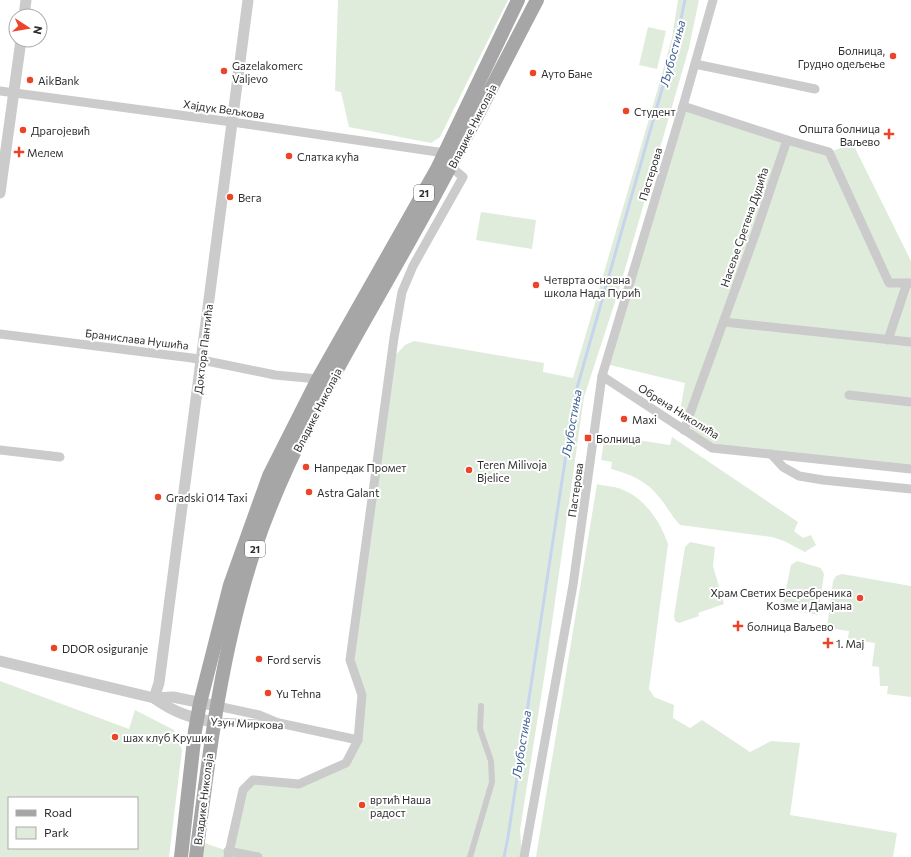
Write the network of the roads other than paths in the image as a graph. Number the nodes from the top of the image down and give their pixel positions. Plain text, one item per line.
1 (248, 0) edge
2 (518, 0) edge
3 (537, 0) edge
4 (713, 0) edge
5 (20, 48) edge
6 (695, 64) junction
7 (815, 89) dead end
8 (0, 91) edge
9 (14, 93) junction
10 (684, 106) junction
11 (232, 122) junction
12 (787, 140) junction
13 (445, 153) junction
14 (451, 168) junction
15 (0, 193) edge
16 (909, 283) edge
17 (724, 322) junction
18 (0, 334) edge
19 (888, 340) junction
20 (911, 342) edge
21 (202, 360) junction
22 (602, 376) junction
23 (318, 379) junction
24 (849, 395) dead end
25 (911, 402) edge
26 (684, 430) junction
27 (0, 450) edge
28 (772, 454) junction
29 (60, 457) dead end
30 (911, 469) edge
31 (911, 489) edge
32 (0, 661) edge
33 (154, 698) junction
34 (200, 703) junction
35 (217, 706) junction
36 (481, 706) dead end
37 (197, 719) junction
38 (214, 722) junction
39 (279, 723) junction
40 (358, 740) junction
41 (228, 854) edge
42 (181, 857) edge
43 (196, 857) edge
44 (258, 857) edge
45 (470, 857) edge
46 (524, 857) edge

1 - 11 street, Доктора Пантића
2 - 13 main road, Владике Николаја / 21
3 - 14 main road, Владике Николаја / 21
4 - 6 street, Пастерова
5 - 9 street
6 - 7 street
6 - 10 street, Пастерова
8 - 9 street, Хајдук Вељкова
9 - 11 street, Хајдук Вељкова
9 - 15 street
10 - 12 street
10 - 22 street, Пастерова
11 - 13 street, Хајдук Вељкова
11 - 21 street, Доктора Пантића
12 - 16 street
12 - 17 street, Насеље Сретена Дудића
13 - 23 main road, Владике Николаја / 21
14 - 35 main road, Владике Николаја / 21
14 - 40 street
16 - 19 street
17 - 19 street
17 - 26 street, Насеље Сретена Дудића
18 - 21 street, Бранислава Нушића
19 - 20 street
21 - 23 street, Бранислава Нушића
21 - 33 street, Доктора Пантића
22 - 26 street, Обрена Николића
22 - 46 street, Пастерова
23 - 34 main road, Владике Николаја / 21
24 - 25 street
26 - 28 street, Обрена Николића
27 - 29 street
28 - 30 street, Обрена Николића
28 - 31 street
32 - 33 street, Узун Миркова
33 - 34 street
33 - 37 street, Узун Миркова
34 - 35 street
34 - 37 main road, Владике Николаја / 21
35 - 38 main road, Владике Николаја / 21
35 - 39 street
36 - 45 street
37 - 38 street, Узун Миркова
37 - 42 main road, Владике Николаја / 21
38 - 39 street, Узун Миркова
38 - 43 main road, Владике Николаја / 21
39 - 40 street, Узун Миркова
40 - 41 street
41 - 44 street

